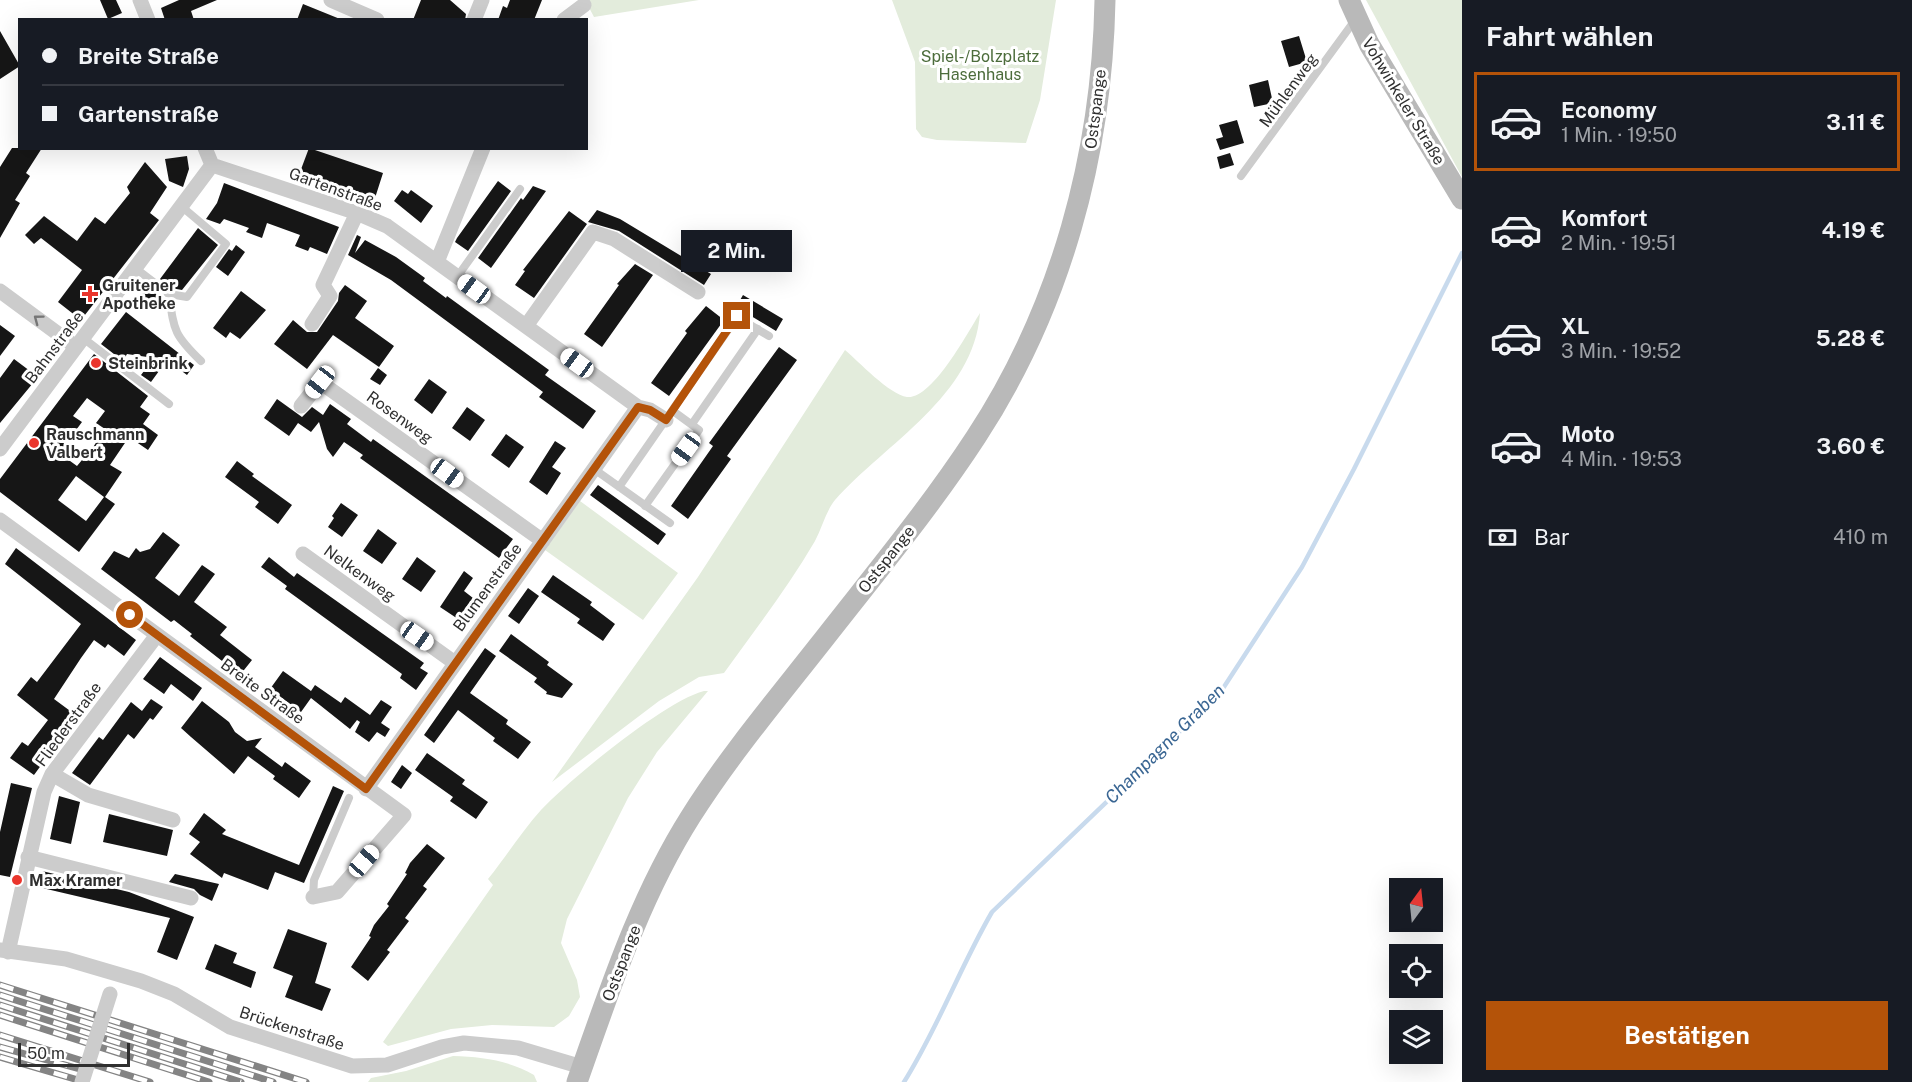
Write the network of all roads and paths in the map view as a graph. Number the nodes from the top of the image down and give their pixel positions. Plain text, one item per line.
1 (331, 0) edge
2 (482, 0) edge
3 (1105, 0) edge
4 (144, 1) edge
5 (584, 5) dead end
6 (1353, 9) edge
7 (148, 18) edge
8 (372, 18) edge
9 (475, 18) edge
10 (567, 18) edge
11 (206, 150) edge
12 (482, 150) edge
13 (212, 165) junction
14 (1241, 176) dead end
15 (520, 189) dead end
16 (1462, 199) edge
17 (181, 206) junction
18 (357, 213) junction
19 (437, 262) junction
20 (135, 268) junction
21 (457, 277) junction
22 (0, 291) edge
23 (698, 292) dead end
24 (170, 294) junction
25 (312, 324) dead end
26 (526, 326) junction
27 (758, 329) junction
28 (769, 336) dead end
29 (79, 343) junction
30 (201, 361) dead end
31 (169, 404) dead end
32 (301, 406) dead end
33 (638, 407) junction
34 (670, 416) junction
35 (692, 424) junction
36 (0, 449) edge
37 (594, 469) junction
38 (619, 487) junction
39 (645, 506) junction
40 (0, 520) edge
41 (670, 523) dead end
42 (543, 541) junction
43 (303, 554) dead end
44 (157, 635) junction
45 (455, 663) junction
46 (52, 774) junction
47 (366, 789) junction
48 (349, 798) dead end
49 (173, 820) dead end
50 (28, 857) junction
51 (313, 897) joint
52 (191, 898) dead end
53 (4, 951) edge
54 (117, 973) junction
55 (580, 1074) edge
56 (82, 1082) edge

1 - 8 street
2 - 9 street
3 - 55 main road, Ostspange
4 - 7 street
5 - 10 street
6 - 14 lane, Mühlenweg
6 - 16 main road, Vohwinkeler Straße
11 - 13 street
12 - 19 street
13 - 17 street, Bahnstraße
13 - 18 street, Gartenstraße
15 - 21 lane
17 - 20 street, Bahnstraße
17 - 24 lane
18 - 19 street, Gartenstraße
18 - 25 street
19 - 21 street, Gartenstraße
20 - 24 lane
20 - 29 street, Bahnstraße
21 - 26 street, Gartenstraße
29 -> 22 street
23 - 26 street
24 - 30 lane
26 - 33 street, Gartenstraße
27 - 28 lane
27 - 34 lane
27 - 35 lane
29 - 31 lane
29 - 36 street, Bahnstraße
32 - 42 street, Rosenweg
33 - 34 street, Gartenstraße
33 - 37 street, Blumenstraße
34 - 35 lane, Gartenstraße
34 - 38 lane
35 - 39 lane, Gartenstraße
37 - 38 lane
37 - 42 street, Blumenstraße
38 - 39 lane
39 - 41 lane
40 - 44 street, Breite Straße
42 - 45 street, Blumenstraße
43 - 45 street, Nelkenweg
44 - 46 street, Fliederstraße
44 - 47 street, Breite Straße
45 - 47 street, Blumenstraße
46 - 49 street
46 - 50 street, Fliederstraße
47 - 51 street, Breite Straße
48 - 51 lane
50 - 52 street
50 - 53 street, Fliederstraße
53 - 54 street, Brückenstraße
54 - 55 street, Brückenstraße
54 - 56 street, bridge

